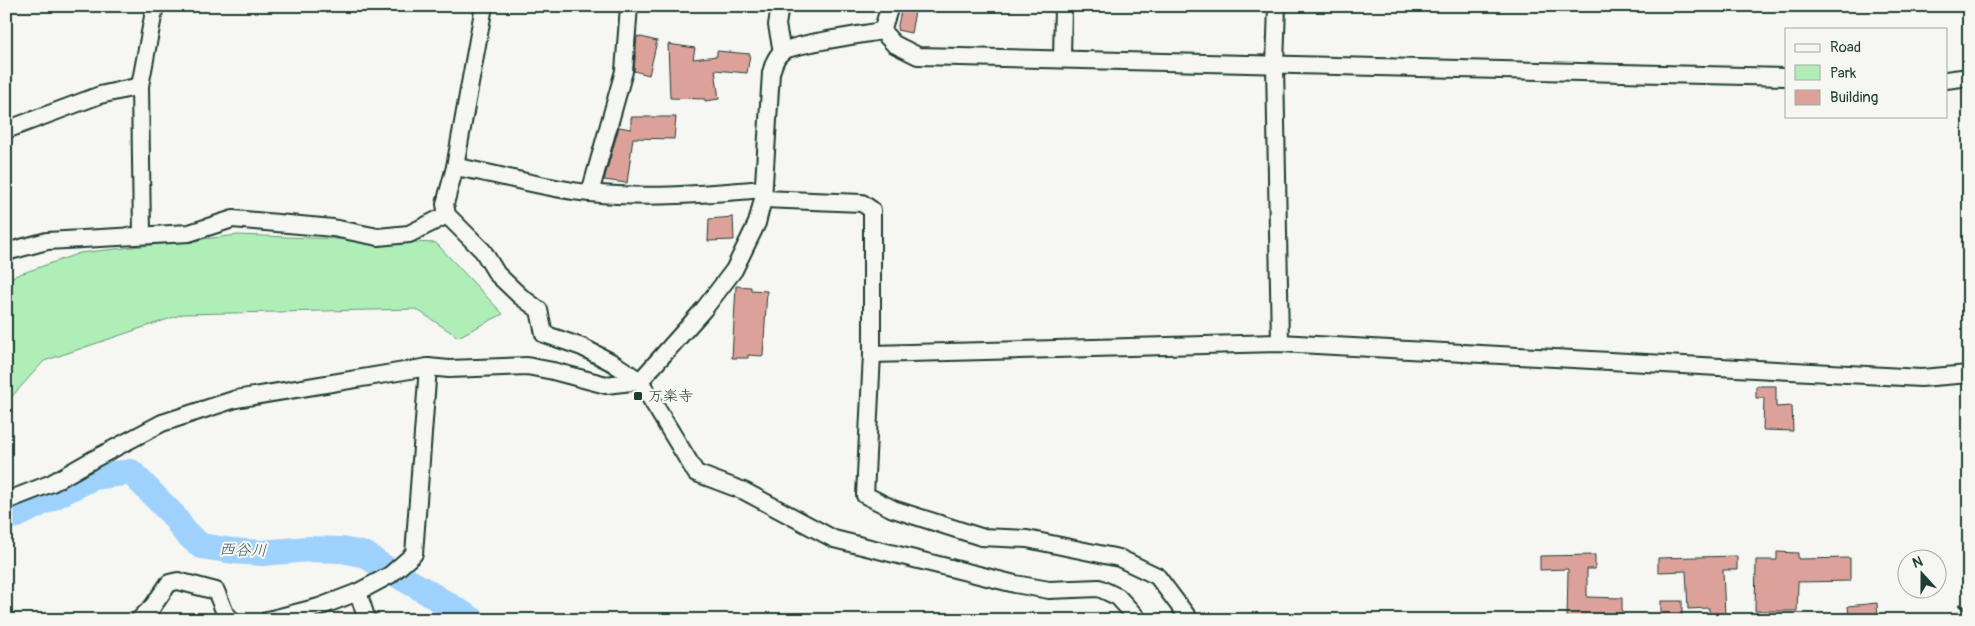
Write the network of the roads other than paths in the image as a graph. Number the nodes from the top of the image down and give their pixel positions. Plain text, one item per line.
1 (155, 6) edge
2 (629, 6) edge
3 (780, 6) edge
4 (890, 6) edge
5 (1063, 6) edge
6 (1276, 6) edge
7 (481, 10) edge
8 (882, 31) junction
9 (782, 52) junction
10 (1062, 59) junction
11 (1275, 65) junction
12 (1785, 77) edge
13 (1969, 77) edge
14 (1948, 80) edge
15 (140, 86) junction
16 (6, 130) edge
17 (455, 167) junction
18 (590, 193) junction
19 (763, 194) junction
20 (447, 215) junction
21 (142, 234) junction
22 (6, 252) edge
23 (1280, 343) junction
24 (872, 354) junction
25 (428, 367) junction
26 (1969, 374) edge
27 (640, 381) junction
28 (6, 502) edge
29 (358, 592) junction
30 (139, 620) edge
31 (232, 620) edge
32 (268, 620) edge
33 (367, 620) edge
34 (1140, 620) edge
35 (1190, 620) edge

1 - 15 street
2 - 18 street
3 - 9 street
4 - 8 street
5 - 10 street
6 - 11 street
7 - 17 street
8 - 9 street
8 - 10 street
9 - 19 street
10 - 11 street
11 - 12 street
11 - 23 street
13 - 14 street
15 - 16 street
15 - 21 street
17 - 18 street
17 - 20 street
18 - 19 street
19 - 24 street
19 - 27 street
20 - 21 street
20 - 27 street
21 - 22 street
23 - 24 street
23 - 26 street
24 - 35 street
25 - 27 street
25 - 28 street
25 - 29 street
27 - 34 street
29 - 32 street
29 - 33 street
30 - 31 street

